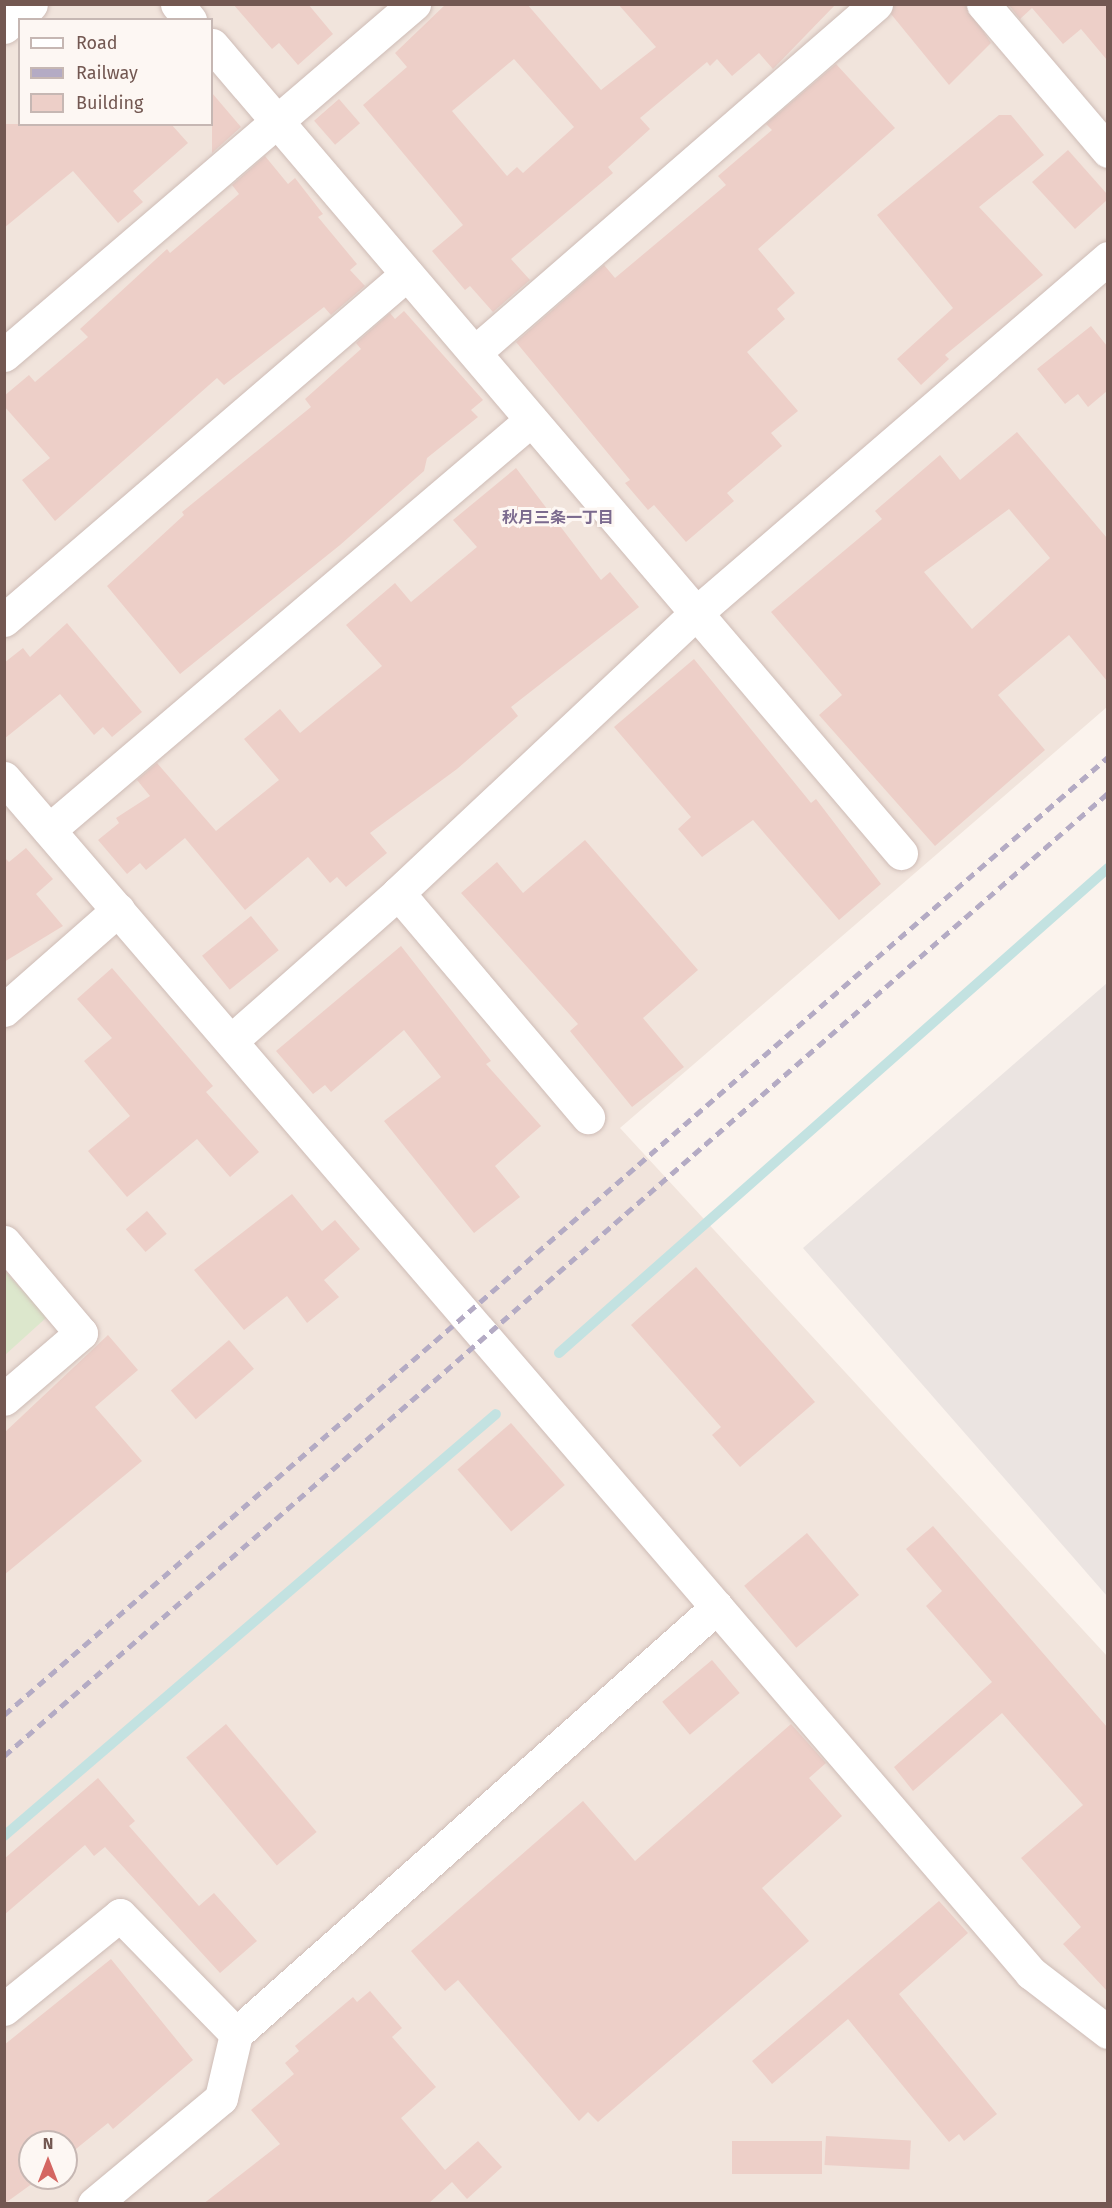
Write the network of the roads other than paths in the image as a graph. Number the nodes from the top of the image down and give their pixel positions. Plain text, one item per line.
1 (31, 4) edge
2 (177, 4) edge
3 (414, 4) edge
4 (876, 4) edge
5 (983, 4) edge
6 (188, 18) edge
7 (4, 27) edge
8 (213, 46) edge
9 (276, 122) junction
10 (1107, 151) edge
11 (1107, 258) edge
12 (406, 274) junction
13 (475, 352) junction
14 (4, 355) edge
15 (531, 420) junction
16 (696, 613) junction
17 (4, 620) edge
18 (4, 778) edge
19 (49, 830) junction
20 (901, 853) dead end
21 (398, 893) junction
22 (118, 910) junction
23 (4, 1010) edge
24 (231, 1041) junction
25 (588, 1117) dead end
26 (4, 1242) edge
27 (4, 1399) edge
28 (717, 1606) junction
29 (4, 2009) edge
30 (1107, 2032) edge
31 (236, 2034) junction
32 (94, 2204) edge

1 - 7 street
2 - 6 street
3 - 9 street
4 - 13 street
5 - 10 street
8 - 9 street
9 - 12 street
9 - 14 street
11 - 16 street
12 - 13 street
12 - 17 street
13 - 15 street
15 - 16 street
15 - 19 street
16 - 20 street
16 - 21 street
18 - 19 street
19 - 22 street
21 - 24 street
21 - 25 street
22 - 23 street
22 - 24 street
24 - 28 street
26 - 27 street
28 - 30 street
28 - 31 street
29 - 31 street
31 - 32 street

